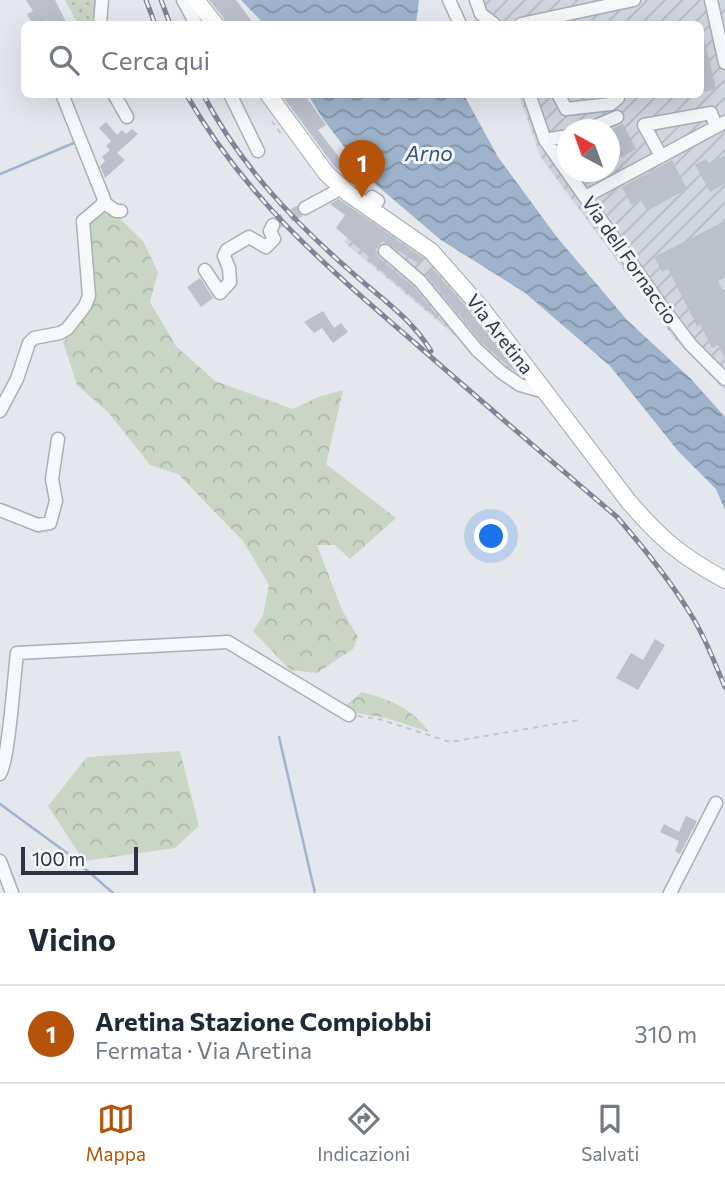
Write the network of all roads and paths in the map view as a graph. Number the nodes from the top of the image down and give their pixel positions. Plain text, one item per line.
1 (102, 0) edge
2 (183, 0) edge
3 (197, 0) edge
4 (449, 0) edge
5 (477, 0) edge
6 (635, 0) edge
7 (711, 0) edge
8 (100, 21) edge
9 (194, 21) edge
10 (213, 21) edge
11 (459, 21) edge
12 (490, 21) edge
13 (535, 21) edge
14 (725, 63) edge
15 (64, 98) edge
16 (116, 98) edge
17 (232, 98) edge
18 (271, 98) edge
19 (530, 98) edge
20 (560, 98) edge
21 (618, 98) edge
22 (272, 116) dead end
23 (127, 117) dead end
24 (617, 117) dead end
25 (612, 119) edge
26 (721, 124) edge
27 (279, 131) dead end
28 (557, 138) edge
29 (545, 140) junction
30 (258, 151) dead end
31 (662, 156) junction
32 (342, 188) junction
33 (585, 197) junction
34 (103, 202) junction
35 (305, 208) tunnel mouth
36 (121, 211) dead end
37 (273, 225) tunnel mouth
38 (384, 251) dead end
39 (205, 270) dead end
40 (724, 376) edge
41 (545, 392) junction
42 (0, 411) edge
43 (58, 439) dead end
44 (0, 510) edge
45 (725, 580) edge
46 (349, 715) joint
47 (579, 720) dead end
48 (0, 774) edge
49 (716, 803) dead end
50 (0, 861) edge
51 (12, 893) edge
52 (670, 893) edge

1 - 8 street
2 - 9 street
3 - 10 main road
4 - 11 street
5 - 12 street
6 - 13 street
7 - 14 street
15 - 34 street
16 - 23 street
17 - 30 street
18 - 32 main road, Via Aretina
19 - 29 street, Via dell Fornaccio
20 - 21 street
22 - 27 path
24 - 25 street
26 - 31 street
26 - 31 street
28 - 29 street
29 - 33 street, Via dell Fornaccio
31 - 33 street
32 - 35 street
32 - 41 main road, Via Aretina
33 - 40 street, Via dell Fornaccio
34 - 36 street
34 - 42 street
37 - 39 street
38 - 41 street
41 - 45 main road, Via Aretina
43 - 44 street
46 - 47 path
46 - 48 street
49 - 52 street
50 - 51 street

